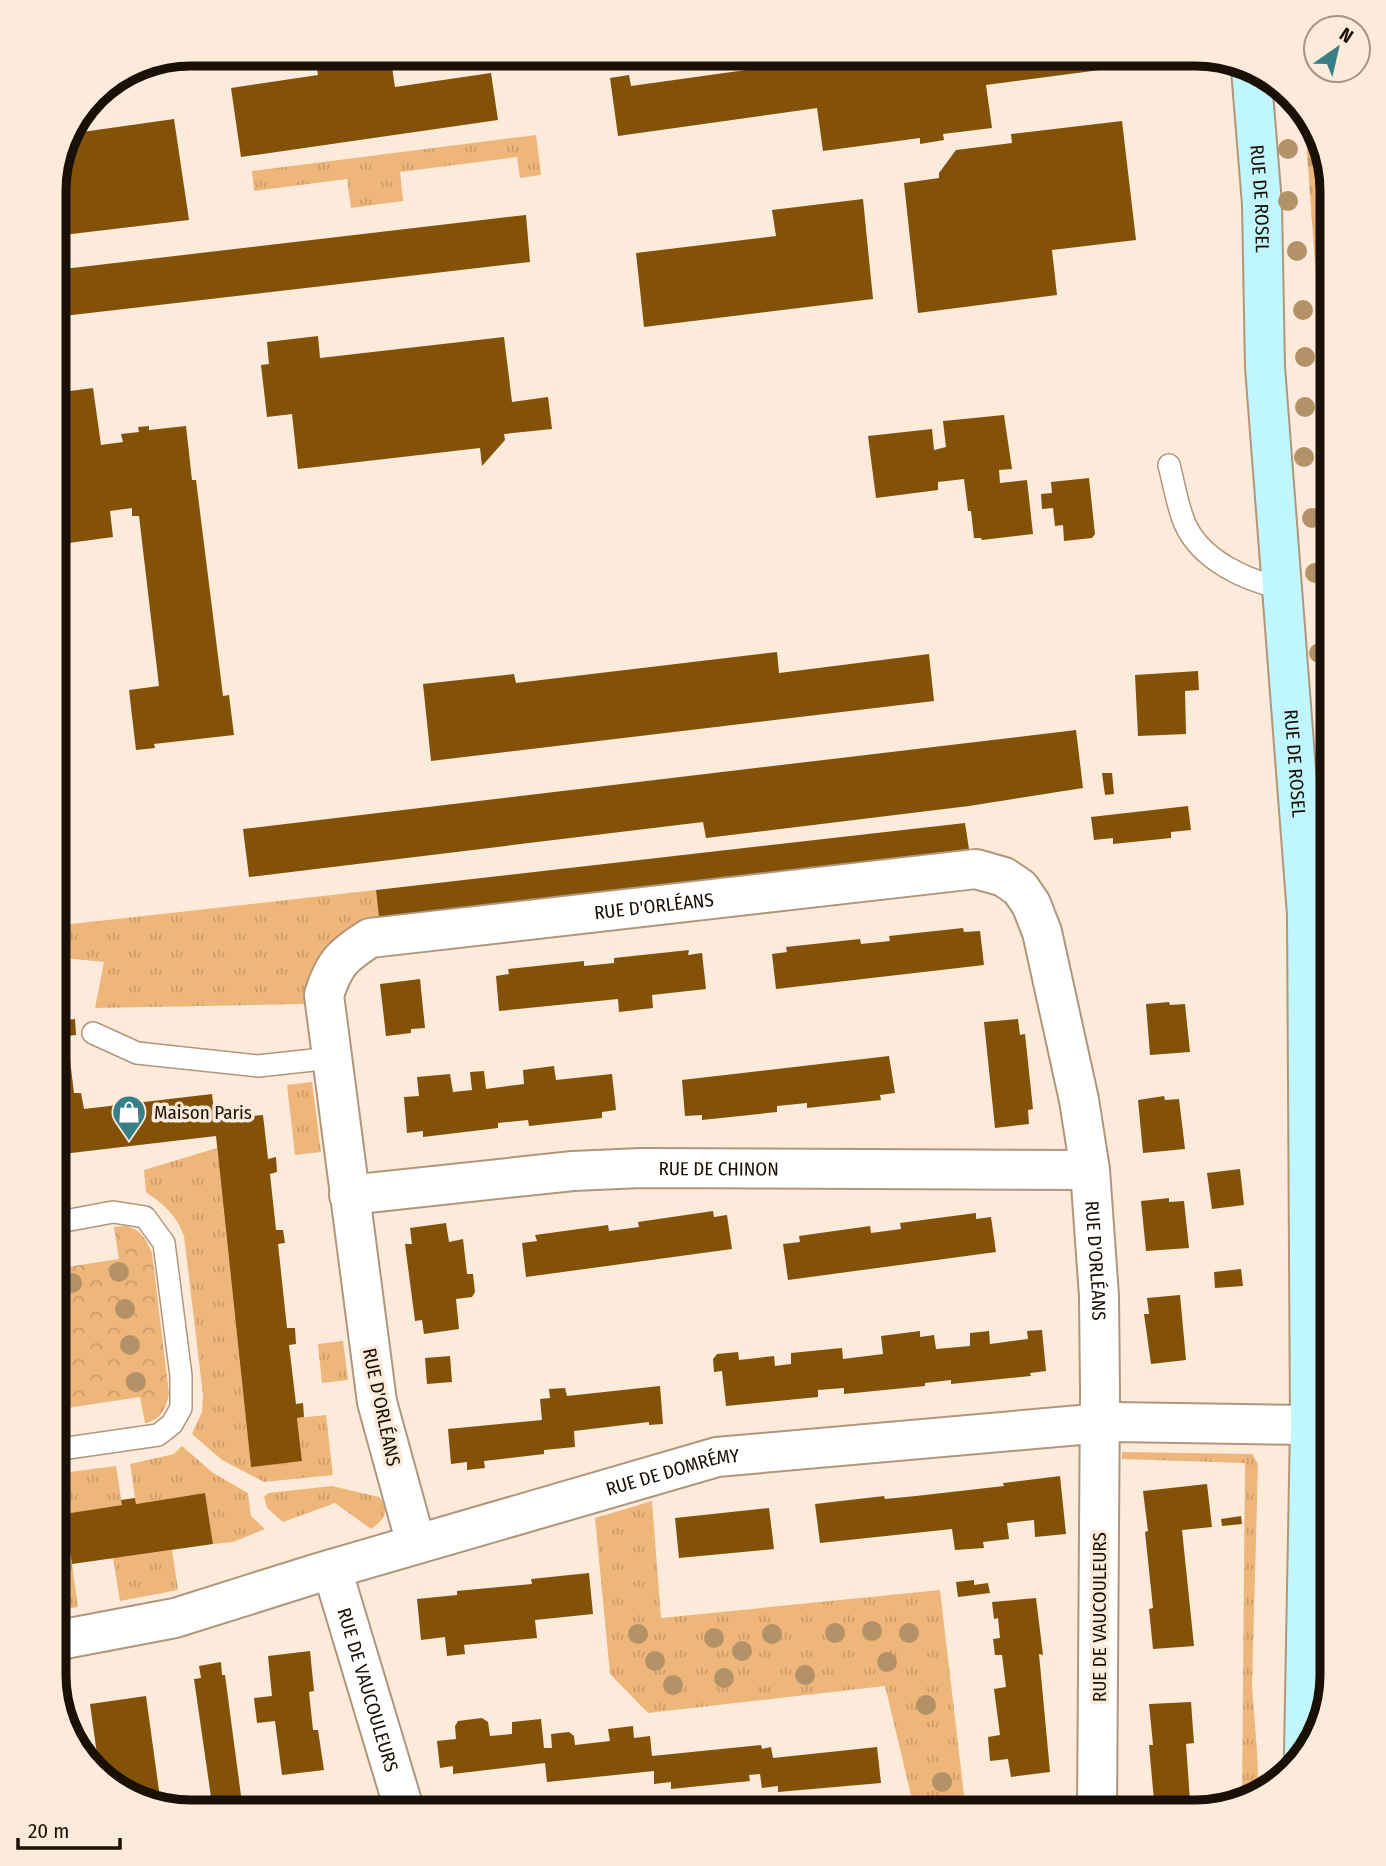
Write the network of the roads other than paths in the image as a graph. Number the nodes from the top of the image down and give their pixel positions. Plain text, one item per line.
1 (1252, 81) edge
2 (1169, 465) dead end
3 (1283, 588) junction
4 (93, 1033) dead end
5 (332, 1058) junction
6 (1090, 1170) junction
7 (349, 1195) junction
8 (66, 1221) edge
9 (1100, 1423) junction
10 (1310, 1424) junction
11 (66, 1448) edge
12 (416, 1544) junction
13 (332, 1569) junction
14 (66, 1639) edge
15 (1304, 1734) edge
16 (401, 1800) edge
17 (1097, 1800) edge

1 - 3 street, RUE DE ROSEL
2 - 3 lane
3 - 10 street, RUE DE ROSEL
4 - 5 lane
5 - 6 street, RUE D'ORLÉANS
5 - 7 street, RUE D'ORLÉANS
6 - 7 street, RUE DE CHINON
6 - 9 street, RUE D'ORLÉANS
7 - 12 street, RUE D'ORLÉANS
8 - 11 lane
9 - 10 street, RUE DE DOMRÉMY
9 - 12 street, RUE DE DOMRÉMY
9 - 17 street, RUE DE VAUCOULEURS
10 - 15 street, RUE DE ROSEL
12 - 13 street, RUE DE DOMRÉMY
13 - 14 street, RUE DE DOMRÉMY
13 - 16 street, RUE DE VAUCOULEURS

